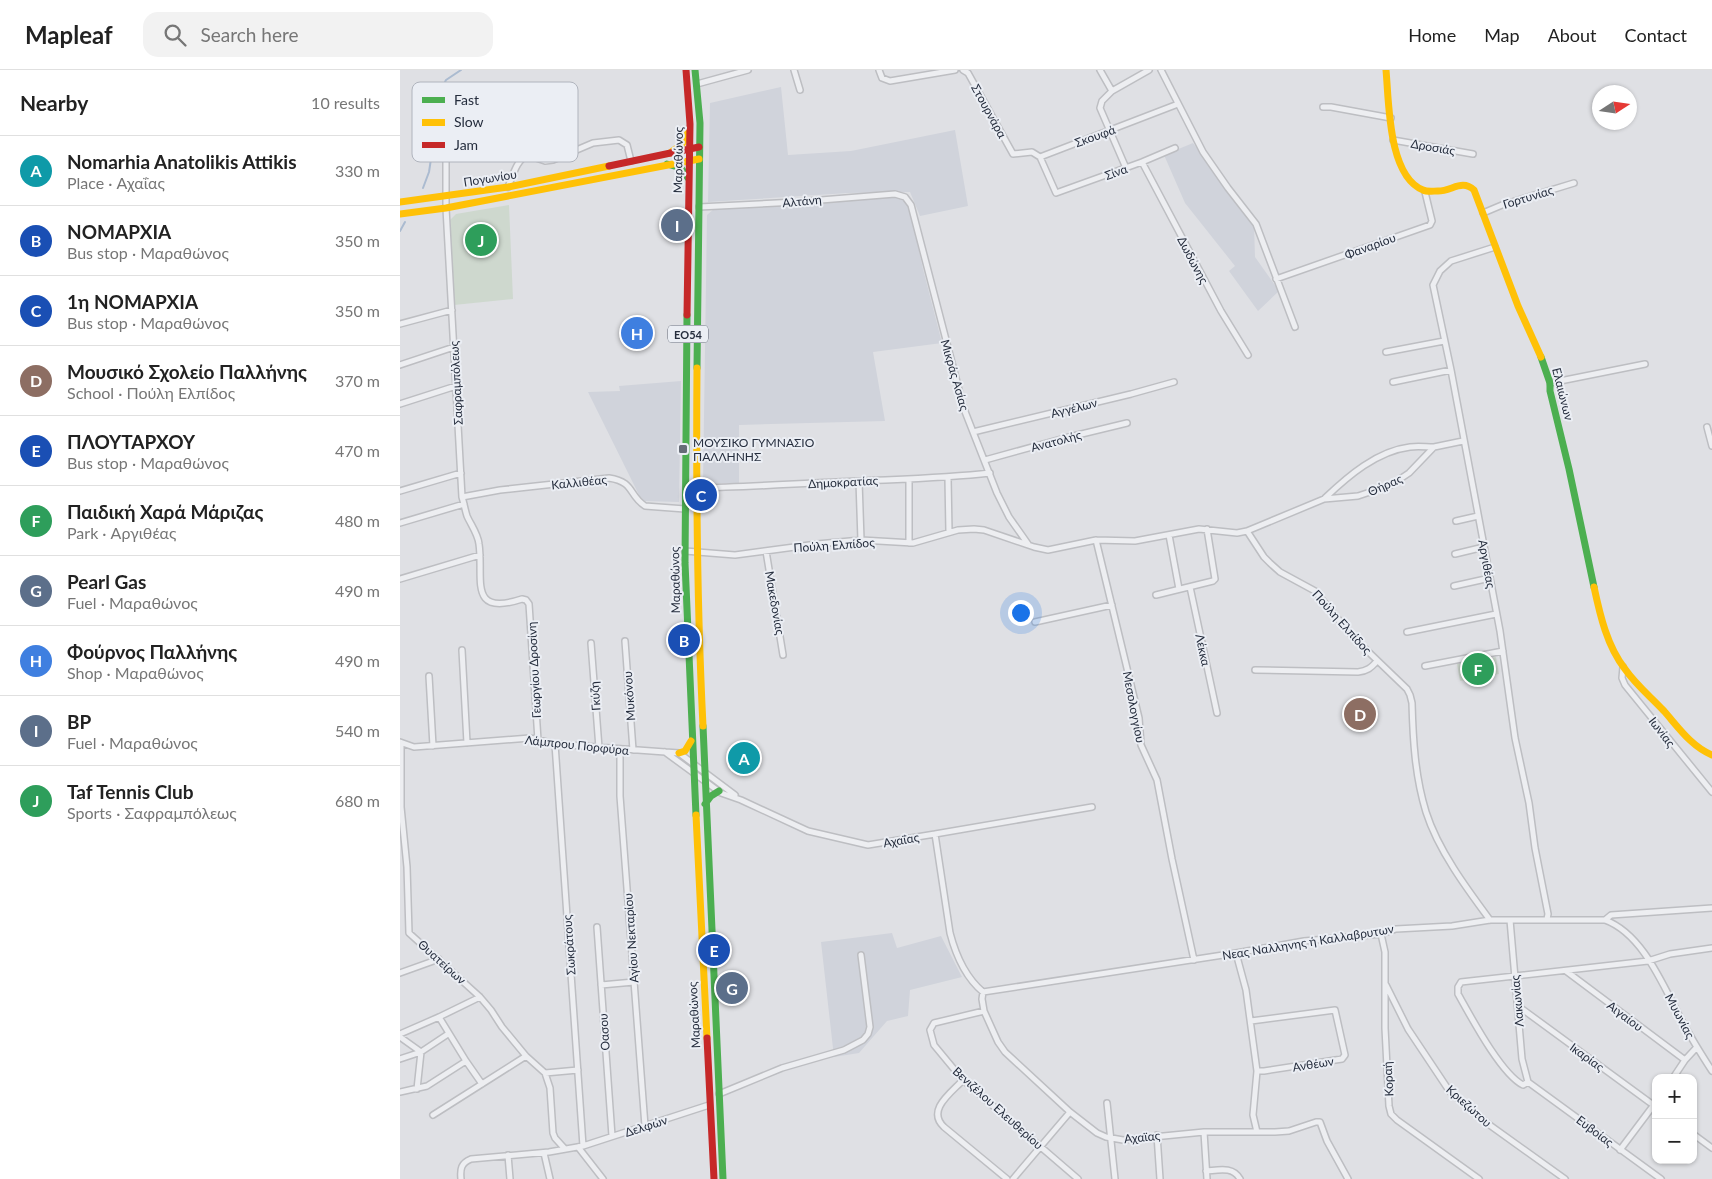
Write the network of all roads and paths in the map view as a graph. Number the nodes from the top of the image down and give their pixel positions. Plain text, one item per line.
1 (686, 70) edge
2 (696, 70) edge
3 (700, 70) edge
4 (748, 70) edge
5 (794, 70) edge
6 (878, 70) edge
7 (955, 70) edge
8 (963, 70) edge
9 (1100, 70) edge
10 (1149, 70) edge
11 (1161, 70) edge
12 (1386, 70) edge
13 (697, 84) junction
14 (800, 90) dead end
15 (1112, 92) junction
16 (1178, 104) junction
17 (1323, 107) dead end
18 (1390, 118) junction
19 (690, 124) junction
20 (1110, 131) junction
21 (1393, 140) junction
22 (699, 147) junction
23 (690, 148) junction
24 (1175, 148) dead end
25 (578, 149) edge
26 (670, 152) junction
27 (1013, 154) joint
28 (1473, 154) dead end
29 (1040, 157) junction
30 (699, 159) junction
31 (689, 160) junction
32 (631, 161) junction
33 (446, 162) edge
34 (518, 162) edge
35 (1142, 162) junction
36 (666, 164) junction
37 (1126, 168) junction
38 (689, 180) junction
39 (1574, 183) dead end
40 (508, 187) junction
41 (1425, 192) junction
42 (446, 196) junction
43 (906, 197) joint
44 (400, 202) edge
45 (699, 207) junction
46 (446, 208) junction
47 (1483, 213) junction
48 (400, 214) edge
49 (1495, 247) junction
50 (1276, 279) junction
51 (452, 310) junction
52 (400, 324) edge
53 (1295, 327) dead end
54 (1444, 341) junction
55 (454, 347) junction
56 (1386, 352) dead end
57 (1248, 355) dead end
58 (400, 364) edge
59 (1645, 364) dead end
60 (1450, 370) junction
61 (1174, 382) dead end
62 (1394, 382) dead end
63 (1550, 383) junction
64 (456, 386) junction
65 (400, 404) edge
66 (1127, 423) dead end
67 (1707, 427) dead end
68 (973, 432) junction
69 (1463, 441) junction
70 (1712, 446) edge
71 (1434, 447) junction
72 (985, 460) junction
73 (461, 473) junction
74 (990, 473) junction
75 (948, 478) junction
76 (909, 479) junction
77 (859, 481) junction
78 (696, 488) junction
79 (400, 492) edge
80 (462, 497) junction
81 (1324, 499) junction
82 (464, 504) junction
83 (685, 509) junction
84 (1478, 516) junction
85 (1456, 521) dead end
86 (400, 523) edge
87 (1207, 529) junction
88 (1247, 531) junction
89 (949, 532) junction
90 (1169, 535) junction
91 (862, 540) junction
92 (1096, 540) junction
93 (909, 543) junction
94 (1028, 544) junction
95 (1484, 547) junction
96 (685, 551) junction
97 (766, 551) junction
98 (696, 552) junction
99 (1455, 554) dead end
100 (480, 555) junction
101 (1490, 578) junction
102 (400, 579) edge
103 (1190, 586) junction
104 (1454, 586) dead end
105 (1179, 589) junction
106 (1156, 594) dead end
107 (528, 601) joint
108 (1112, 605) junction
109 (1496, 614) junction
110 (1035, 622) dead end
111 (1407, 632) dead end
112 (625, 641) dead end
113 (591, 643) dead end
114 (462, 650) dead end
115 (1503, 651) junction
116 (784, 655) dead end
117 (1377, 661) junction
118 (1425, 666) dead end
119 (1623, 667) junction
120 (1255, 670) dead end
121 (429, 676) dead end
122 (1216, 712) dead end
123 (692, 739) junction
124 (538, 740) junction
125 (400, 743) edge
126 (467, 743) junction
127 (555, 744) junction
128 (434, 746) junction
129 (599, 748) junction
130 (620, 750) junction
131 (632, 750) junction
132 (665, 752) junction
133 (679, 754) junction
134 (1712, 755) edge
135 (692, 763) junction
136 (693, 772) junction
137 (704, 773) junction
138 (704, 781) junction
139 (719, 791) junction
140 (1712, 792) edge
141 (741, 800) junction
142 (705, 804) junction
143 (1092, 807) dead end
144 (935, 834) junction
145 (1712, 908) edge
146 (1547, 919) junction
147 (1490, 920) junction
148 (1510, 920) junction
149 (1605, 920) junction
150 (597, 927) dead end
151 (1382, 934) junction
152 (1712, 948) edge
153 (1236, 953) junction
154 (861, 955) dead end
155 (439, 959) junction
156 (1194, 960) junction
157 (1648, 961) junction
158 (1566, 971) junction
159 (400, 973) edge
160 (1515, 976) junction
161 (634, 982) junction
162 (1385, 982) junction
163 (601, 985) junction
164 (981, 991) junction
165 (480, 997) junction
166 (1518, 1006) junction
167 (984, 1011) junction
168 (439, 1017) junction
169 (1251, 1021) junction
170 (448, 1034) junction
171 (400, 1035) edge
172 (1697, 1047) junction
173 (421, 1052) junction
174 (526, 1056) junction
175 (400, 1059) edge
176 (1685, 1060) junction
177 (466, 1062) junction
178 (578, 1070) junction
179 (1258, 1071) junction
180 (1712, 1071) edge
181 (545, 1073) junction
182 (1676, 1074) edge
183 (963, 1080) junction
184 (1528, 1082) junction
185 (482, 1084) junction
186 (417, 1089) junction
187 (400, 1092) edge
188 (719, 1094) junction
189 (1108, 1103) dead end
190 (1652, 1103) edge
191 (709, 1105) junction
192 (1652, 1109) edge
193 (1070, 1112) junction
194 (432, 1115) dead end
195 (645, 1126) junction
196 (1204, 1132) junction
197 (1257, 1132) junction
198 (1157, 1135) junction
199 (612, 1136) junction
200 (1697, 1137) edge
201 (1112, 1139) junction
202 (1040, 1146) junction
203 (580, 1147) junction
204 (1712, 1148) edge
205 (565, 1149) junction
206 (1620, 1150) junction
207 (544, 1152) junction
208 (508, 1155) junction
209 (1206, 1171) junction
210 (461, 1179) edge
211 (510, 1179) edge
212 (550, 1179) edge
213 (604, 1179) edge
214 (714, 1179) edge
215 (723, 1179) edge
216 (1007, 1179) edge
217 (1013, 1179) edge
218 (1078, 1179) edge
219 (1115, 1179) edge
220 (1160, 1179) edge
221 (1207, 1179) edge
222 (1240, 1179) edge
223 (1348, 1179) edge
224 (1479, 1179) edge
225 (1565, 1179) edge
226 (1661, 1179) edge

1 - 19 main road, Μαραθώνος / ΕΟ54
2 - 13 main road, Μαραθώνος / ΕΟ54
3 - 13 main road
4 - 13 street
5 - 14 street
6 - 7 street
8 - 27 street, Στουρνάρα
9 - 15 street
10 - 15 street
11 - 16 street
12 - 18 main road
13 - 22 main road, Μαραθώνος / ΕΟ54
15 - 20 street
16 - 20 street, Σκουφά
16 - 50 street
17 - 18 street
18 - 21 main road
19 - 23 main road, Μαραθώνος / ΕΟ54
19 - 26 main road
20 - 29 street, Σκουφά
20 - 37 street
21 - 28 street, Δροσιάς
21 - 41 main road
22 - 23 main road, Πογωνίου
22 - 30 main road, Μαραθώνος / ΕΟ54
23 - 26 main road, Πογωνίου
23 - 31 main road, Μαραθώνος / ΕΟ54
24 - 35 street, Σίνα
25 - 32 street
26 - 32 main road, Πογωνίου
27 - 29 street, Σκουφά
29 - 37 street, Σίνα
30 - 31 main road, Πογωνίου
30 - 45 main road, Μαραθώνος / ΕΟ54
31 - 36 main road, Πογωνίου
31 - 38 main road, Μαραθώνος / ΕΟ54
32 - 40 main road, Πογωνίου
33 - 42 street
34 - 40 street
35 - 37 street, Σίνα
35 - 57 street, Δωδώνης
36 - 38 main road
36 - 46 main road, Πογωνίου
38 - 83 main road, Μαραθώνος / ΕΟ54
39 - 47 street, Γορτυνίας
40 - 42 main road, Πογωνίου
41 - 47 main road, Ελαιώνων
41 - 50 street, Φαναρίου
42 - 44 main road, Πογωνίου
42 - 46 street, Σαφραμπόλεως
43 - 45 street, Αλτάνη
43 - 68 street, Μικράς Ασίας
45 - 78 main road, Μαραθώνος / ΕΟ54
46 - 48 main road, Πογωνίου
46 - 51 street, Σαφραμπόλεως
47 - 49 main road, Ελαιώνων
49 - 54 street, Αργιθέας
49 - 63 main road, Ελαιώνων
50 - 53 street
51 - 52 street
51 - 55 street, Σαφραμπόλεως
54 - 56 street
54 - 60 street, Αργιθέας
55 - 58 street
55 - 64 street, Σαφραμπόλεως
59 - 63 street
60 - 62 street
60 - 69 street, Αργιθέας
61 - 68 street, Αγγέλων
63 - 119 main road, Ελαιώνων
64 - 65 street
64 - 73 street, Σαφραμπόλεως
66 - 72 street, Ανατολής
67 - 70 street
68 - 72 street, Μικράς Ασίας
69 - 71 street, Θήρας
69 - 84 street, Αργιθέας
71 - 81 street, Θήρας
71 - 81 street, Θήρας
72 - 74 street, Μικράς Ασίας
73 - 79 street
73 - 80 street, Σαφραμπόλεως
74 - 75 street, Δημοκρατίας
74 - 94 street, Μικράς Ασίας
75 - 76 street, Δημοκρατίας
75 - 89 street
76 - 77 street, Δημοκρατίας
76 - 93 street
77 - 78 street, Δημοκρατίας
77 - 91 street
78 - 98 main road, Μαραθώνος / ΕΟ54
80 - 82 street, Σαφραμπόλεως
80 - 83 street, Καλλιθέας
81 - 88 street, Θήρας
82 - 86 street
82 - 100 street, Σαφραμπόλεως
83 - 96 main road, Μαραθώνος / ΕΟ54
84 - 85 street
84 - 95 street, Αργιθέας
87 - 88 street, Πούλη Ελπίδος
87 - 90 street, Πούλη Ελπίδος
87 - 103 street
88 - 117 street, Πούλη Ελπίδος
89 - 93 street, Πούλη Ελπίδος
89 - 94 street, Πούλη Ελπίδος
90 - 92 street, Πούλη Ελπίδος
90 - 105 street
91 - 93 street, Πούλη Ελπίδος
91 - 97 street, Πούλη Ελπίδος
92 - 94 street, Πούλη Ελπίδος
92 - 108 street, Μεσολογγίου
95 - 99 street
95 - 101 street, Αργιθέας
96 - 98 street, Πούλη Ελπίδος
96 - 123 main road, Μαραθώνος / ΕΟ54
97 - 98 street, Πούλη Ελπίδος
97 - 116 street, Μακεδονίας
98 - 137 main road, Μαραθώνος / ΕΟ54
100 - 102 street
100 - 107 street, Σαφραμπόλεως
101 - 104 street
101 - 109 street, Αργιθέας
103 - 105 street
103 - 122 street, Λέκκα
105 - 106 street
107 - 124 street, Γεωργίου Δροσίνη
108 - 110 street
108 - 156 street, Μεσολογγίου
109 - 111 street
109 - 115 street, Αργιθέας
112 - 131 street, Μυκόνου
113 - 129 street, Γκύζη
114 - 126 street
115 - 118 street
115 - 146 street, Αργιθέας
117 - 120 street
117 - 147 street, Πούλη Ελπίδος
119 - 134 main road, Ελαιώνων
119 - 140 street, Ιωνίας
121 - 128 street
123 - 133 main road
123 - 135 main road, Μαραθώνος / ΕΟ54
124 - 126 street, Λάμπρου Πορφύρα
124 - 127 street, Λάμπρου Πορφύρα
125 - 128 street, Λάμπρου Πορφύρα
125 - 155 street, Θυατείρων
126 - 128 street, Λάμπρου Πορφύρα
127 - 129 street, Λάμπρου Πορφύρα
127 - 178 street, Σωκράτους
129 - 130 street, Λάμπρου Πορφύρα
130 - 131 street, Λάμπρου Πορφύρα
130 - 161 street, Αγίου Νεκταρίου
131 - 132 street, Λάμπρου Πορφύρα
132 - 133 street, Λάμπρου Πορφύρα
132 - 136 street
133 - 135 street, Λάμπρου Πορφύρα
135 - 136 main road, Μαραθώνος / ΕΟ54
135 - 137 street, Λάμπρου Πορφύρα
136 - 138 street
136 - 191 main road, Μαραθώνος / ΕΟ54
137 - 138 main road, Μαραθώνος / ΕΟ54
137 - 141 street, Αχαΐας
138 - 139 street, Αχαΐας
138 - 142 main road, Μαραθώνος / ΕΟ54
139 - 141 street, Αχαΐας
139 - 142 main road
141 - 144 street, Αχαΐας
142 - 188 main road, Μαραθώνος / ΕΟ54
143 - 144 street
144 - 164 street, Αχαΐας
145 - 149 street, Νεας Nαλληνης ή Καλλαβρυτων
146 - 148 street, Νεας Nαλληνης ή Καλλαβρυτων
146 - 149 street, Νεας Nαλληνης ή Καλλαβρυτων
147 - 148 street, Νεας Nαλληνης ή Καλλαβρυτων
147 - 151 street, Νεας Nαλληνης ή Καλλαβρυτων
148 - 160 street, Λακωνίας
149 - 157 street
150 - 163 street, Οασου
151 - 153 street, Νεας Nαλληνης ή Καλλαβρυτων
151 - 162 street, Κοραή
152 - 157 street
153 - 156 street, Νεας Nαλληνης ή Καλλαβρυτων
153 - 169 street
154 - 188 street
155 - 159 street
155 - 165 street, Θυατείρων
156 - 164 street, Νεας Nαλληνης ή Καλλαβρυτων
157 - 158 street
157 - 172 street, Μυωνίας
158 - 160 street
158 - 176 street, Αιγαίου
160 - 166 street, Λακωνίας
160 - 184 street, Ευβοίας
161 - 163 street
161 - 195 street, Αγίου Νεκταρίου
162 - 224 street, Κοραή
162 - 225 street, Κριεζώτου
163 - 199 street, Οασου
164 - 167 street, Αχαϊας
165 - 168 street
165 - 174 street, Θυατείρων
166 - 184 street, Λακωνίας
166 - 190 street, Ικαρίας
167 - 183 street, Βενιζέλου Ελευθερίου
167 - 193 street, Αχαϊας
168 - 170 street
168 - 171 street
169 - 179 street
169 - 179 street, Ανθέων
170 - 173 street
170 - 177 street
171 - 173 street
172 - 176 street
172 - 180 street, Μυωνίας
173 - 175 street
173 - 186 street
174 - 181 street, Θυατείρων
174 - 185 street
176 - 182 street
177 - 185 street
177 - 186 street
178 - 181 street
178 - 203 street, Σωκράτους
179 - 197 street
181 - 205 street
183 - 202 street, Βενιζέλου Ελευθερίου
183 - 216 street
184 - 206 street, Ευβοίας
185 - 194 street
186 - 187 street
188 - 215 main road, Μαραθώνος / ΕΟ54
189 - 201 street
191 - 195 street, Δελφών
191 - 214 main road, Μαραθώνος / ΕΟ54
192 - 206 street
193 - 201 street, Αχαϊας
193 - 202 street
195 - 199 street, Δελφών
196 - 197 street, Αχαϊας
196 - 198 street, Αχαϊας
196 - 209 street
197 - 223 street, Αχαϊας
198 - 201 street, Αχαϊας
198 - 220 street
199 - 203 street, Δελφών
200 - 204 street
201 - 219 street
202 - 217 street
202 - 218 street, Βενιζέλου Ελευθερίου
203 - 205 street, Δελφών
203 - 213 street
205 - 207 street, Δελφών
206 - 226 street, Ευβοίας
207 - 208 street, Δελφών
207 - 212 street
208 - 210 street, Δελφών
208 - 211 street
209 - 221 street
209 - 222 street

